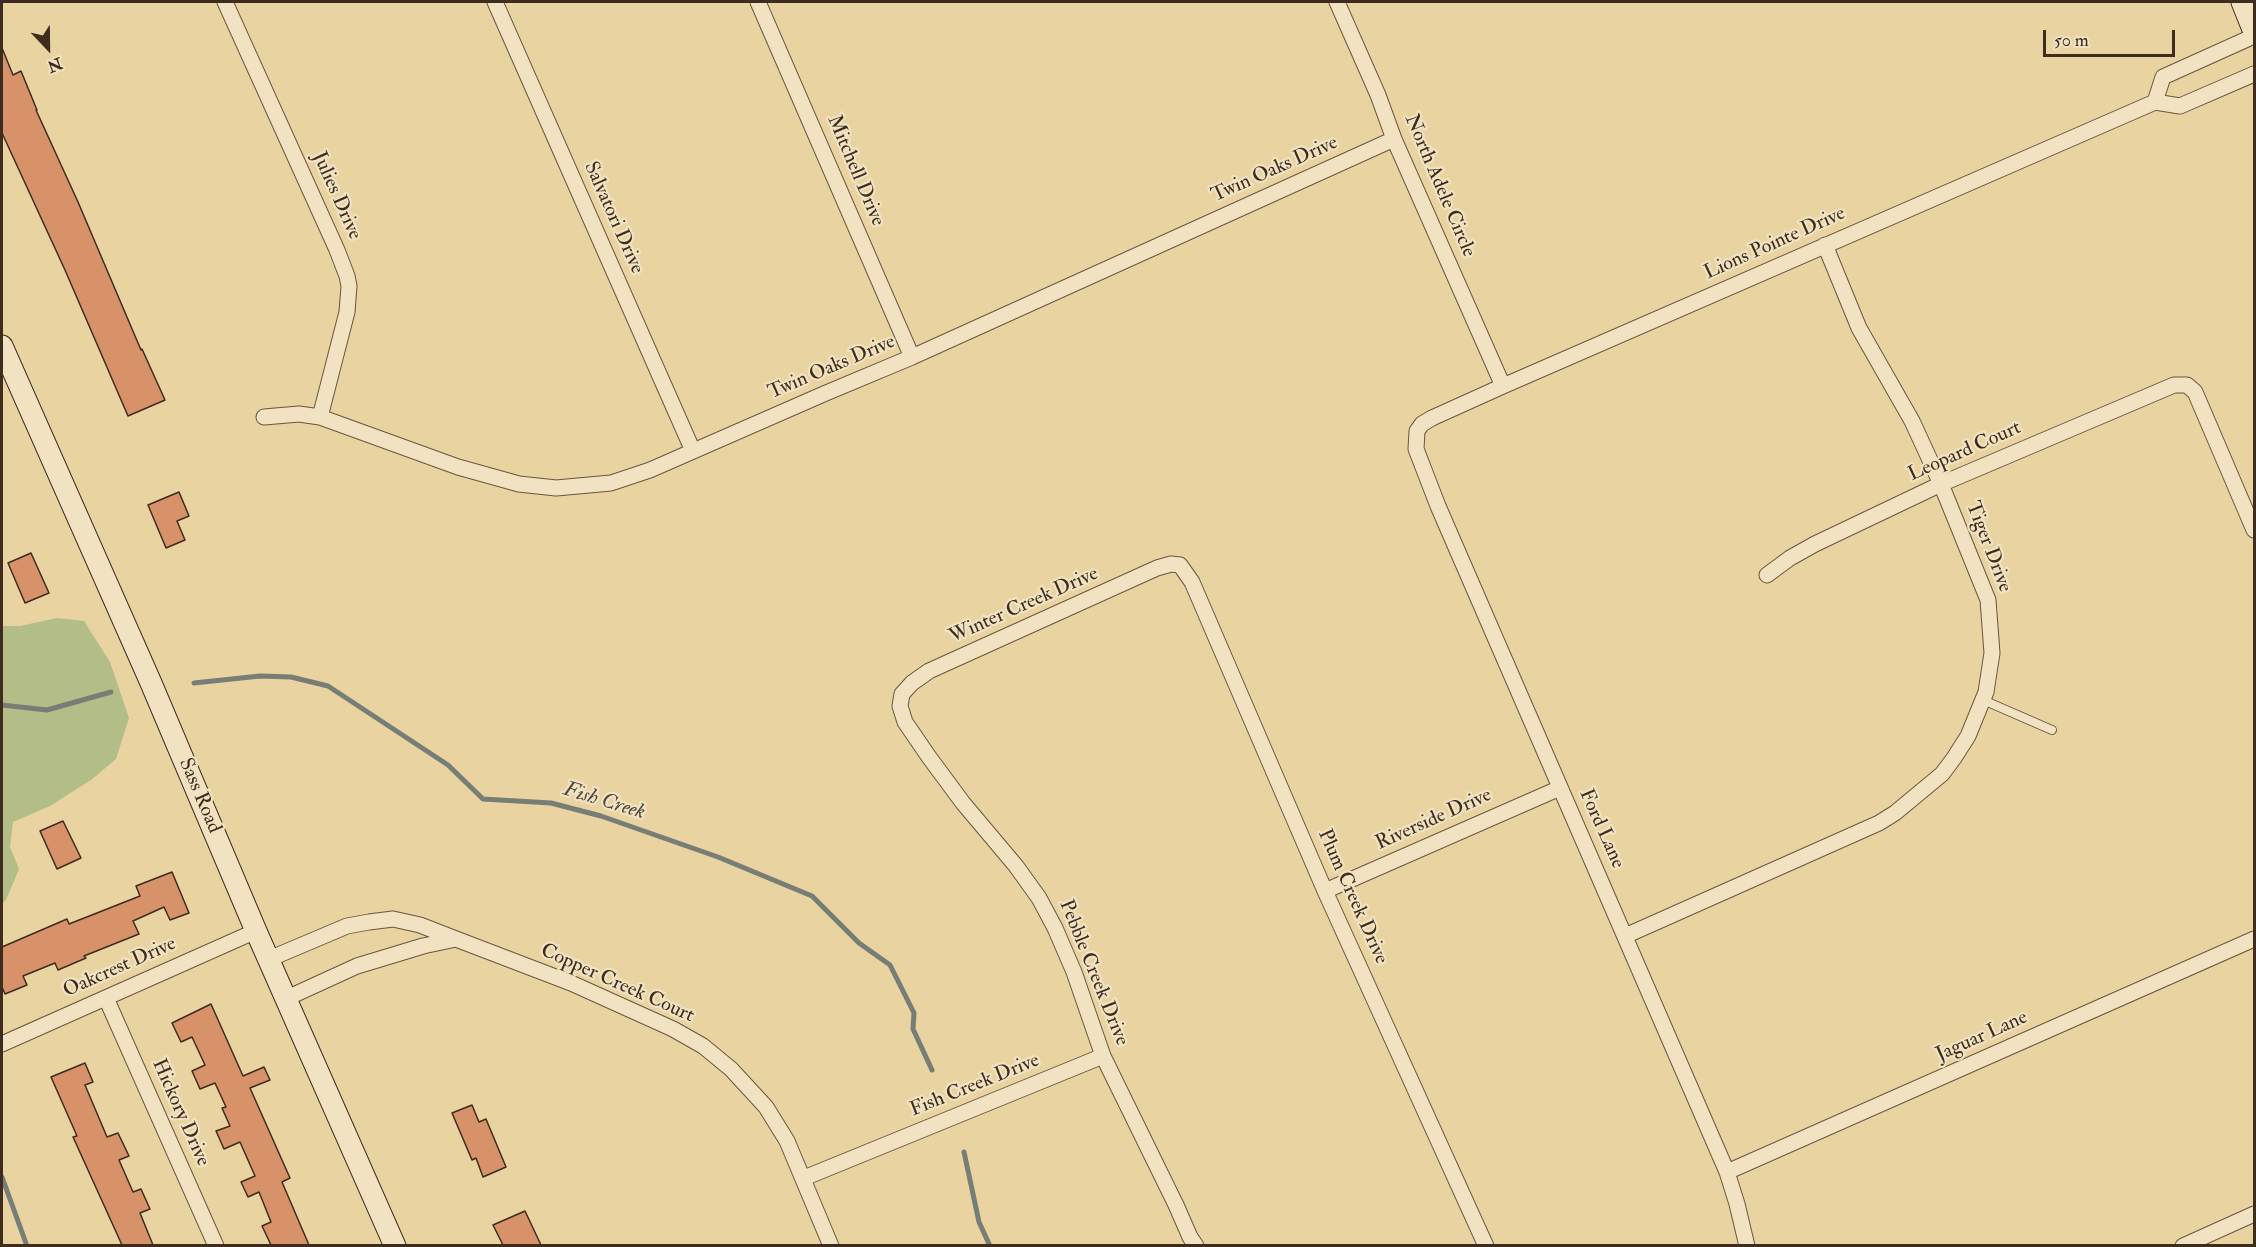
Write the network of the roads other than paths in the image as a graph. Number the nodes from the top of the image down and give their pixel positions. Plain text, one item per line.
1 (225, 2) edge
2 (495, 2) edge
3 (758, 2) edge
4 (1337, 2) edge
5 (2242, 2) edge
6 (2254, 34) edge
7 (2254, 74) edge
8 (2155, 102) junction
9 (1394, 139) junction
10 (1825, 245) junction
11 (2, 346) edge
12 (912, 357) junction
13 (1503, 386) junction
14 (264, 417) dead end
15 (320, 417) junction
16 (1416, 431) joint
17 (693, 451) junction
18 (1941, 484) junction
19 (2254, 530) edge
20 (1180, 566) joint
21 (1767, 575) dead end
22 (1983, 700) junction
23 (900, 706) joint
24 (2052, 730) dead end
25 (1560, 788) junction
26 (1325, 891) junction
27 (256, 931) junction
28 (1625, 936) junction
29 (456, 939) junction
30 (2254, 939) edge
31 (269, 959) junction
32 (106, 998) junction
33 (287, 998) junction
34 (2, 1044) edge
35 (1103, 1056) junction
36 (1727, 1172) junction
37 (804, 1178) junction
38 (2254, 1214) edge
39 (216, 1245) edge
40 (395, 1245) edge
41 (831, 1245) edge
42 (1196, 1245) edge
43 (1486, 1245) edge
44 (1747, 1245) edge
45 (2183, 1245) edge

1 - 15 street, Julies Drive
2 - 17 street, Salvatori Drive
3 - 12 street, Mitchell Drive
4 - 9 street, North Adele Circle
5 - 6 street
6 - 8 street
7 - 8 street
8 - 10 street, Lions Pointe Drive
9 - 12 street, Twin Oaks Drive
9 - 13 street, North Adele Circle
10 - 13 street, Lions Pointe Drive
10 - 18 street, Tiger Drive
11 - 27 street, Sass Road
12 - 17 street, Twin Oaks Drive
13 - 16 street, Lions Pointe Drive
14 - 15 street, Twin Oaks Drive
15 - 17 street, Twin Oaks Drive
16 - 25 street, Ford Lane
18 - 19 street, Leopard Court
18 - 21 street, Leopard Court
18 - 22 street, Tiger Drive
20 - 23 street, Winter Creek Drive
20 - 26 street, Plum Creek Drive
22 - 24 lane
22 - 28 street, Tiger Drive
23 - 35 street, Pebble Creek Drive
25 - 26 street, Riverside Drive
25 - 28 street, Ford Lane
26 - 43 street, Plum Creek Drive
27 - 31 street, Sass Road
27 - 32 street, Oakcrest Drive
28 - 36 street, Ford Lane
29 - 31 street, Copper Creek Court
29 - 33 street
29 - 37 street, Copper Creek Court
30 - 36 street, Jaguar Lane
31 - 33 street, Sass Road
32 - 34 street, Oakcrest Drive
32 - 39 street, Hickory Drive
33 - 40 street, Sass Road
35 - 37 street, Fish Creek Drive
35 - 42 street, Pebble Creek Drive
36 - 44 street, Ford Lane
37 - 41 street, Copper Creek Court
38 - 45 street

